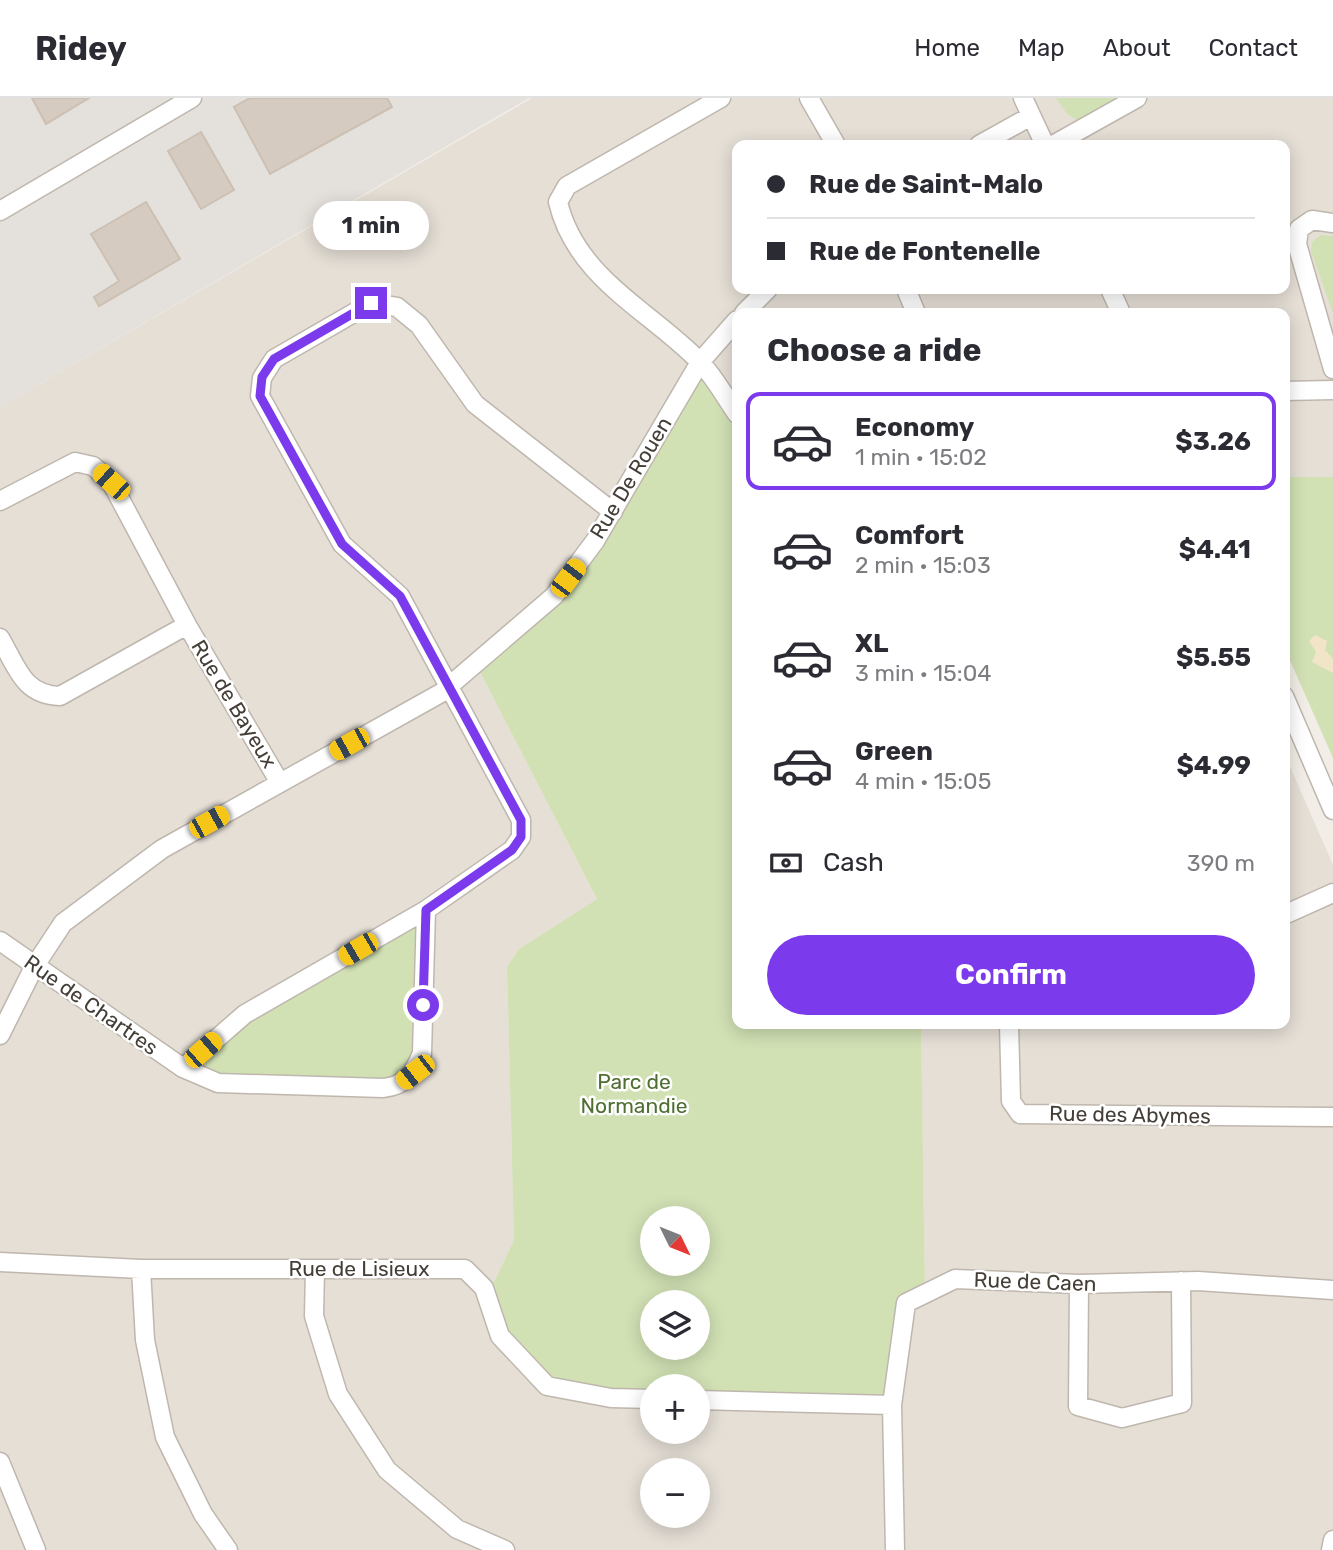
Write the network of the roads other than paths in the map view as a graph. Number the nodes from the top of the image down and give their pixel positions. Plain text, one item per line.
1 (192, 98) edge
2 (720, 98) edge
3 (809, 98) edge
4 (1023, 98) edge
5 (1137, 98) edge
6 (1031, 116) junction
7 (833, 140) edge
8 (988, 140) edge
9 (1043, 140) edge
10 (1062, 140) edge
11 (0, 211) edge
12 (1333, 223) edge
13 (763, 294) edge
14 (749, 308) edge
15 (732, 326) edge
16 (700, 362) junction
17 (1333, 369) edge
18 (1333, 390) edge
19 (1290, 391) edge
20 (732, 407) edge
21 (0, 501) edge
22 (613, 512) junction
23 (187, 625) junction
24 (0, 638) edge
25 (447, 687) junction
26 (1292, 733) edge
27 (280, 783) junction
28 (1333, 810) edge
29 (1333, 893) edge
30 (426, 910) junction
31 (1290, 912) edge
32 (0, 941) edge
33 (34, 967) junction
34 (1009, 1029) edge
35 (0, 1035) edge
36 (183, 1068) junction
37 (1333, 1117) edge
38 (0, 1262) edge
39 (141, 1269) junction
40 (315, 1269) junction
41 (1181, 1281) junction
42 (1079, 1284) junction
43 (1333, 1290) edge
44 (640, 1399) edge
45 (710, 1401) edge
46 (892, 1405) junction
47 (0, 1462) edge
48 (1333, 1540) edge
49 (36, 1550) edge
50 (229, 1550) edge
51 (505, 1550) edge
52 (895, 1550) edge
53 (1331, 1550) edge

1 - 11 street
2 - 16 street
3 - 7 street
4 - 6 street
5 - 10 street
6 - 8 street
6 - 9 street
12 - 17 street
13 - 14 street
15 - 16 street, Rue De Rouen
16 - 20 street
16 - 22 street, Rue De Rouen
18 - 19 street
21 - 23 street, Rue de Bayeux
22 - 25 street, Rue De Rouen
22 - 25 street
23 - 24 street, Rue de Bayeux
23 - 27 street, Rue de Bayeux
25 - 27 street, Rue De Rouen
25 - 30 street
26 - 28 street
27 - 33 street, Rue De Rouen
29 - 31 street
30 - 36 street
30 - 36 street, Rue de Chartres
32 - 33 street, Rue de Chartres
33 - 35 street, Rue De Rouen
33 - 36 street, Rue de Chartres
34 - 37 street, Rue des Abymes
38 - 39 street, Rue de Lisieux
39 - 40 street, Rue de Lisieux
39 - 50 street
40 - 44 street, Rue de Lisieux
40 - 51 street
41 - 42 street, Rue de Caen
41 - 42 street
41 - 43 street, Rue de Caen
42 - 46 street, Rue de Caen
45 - 46 street
46 - 52 street, Rue de Caen
47 - 49 street
48 - 53 street

